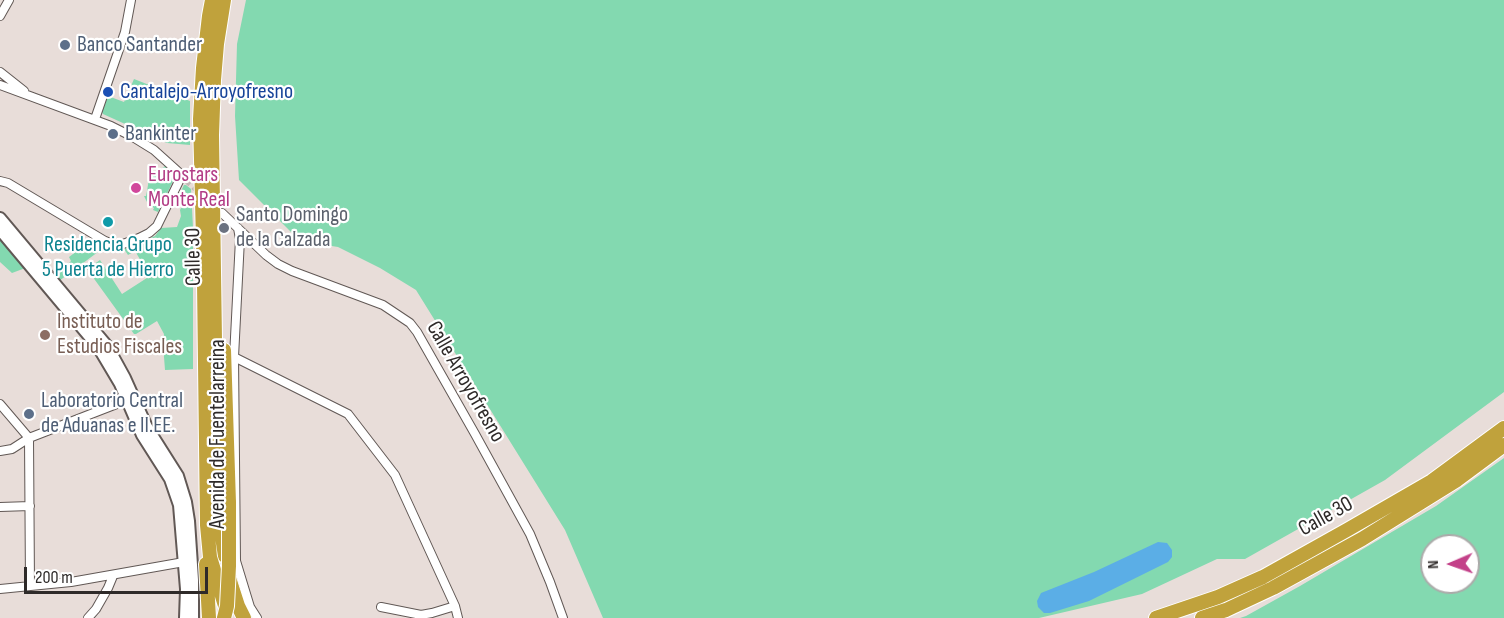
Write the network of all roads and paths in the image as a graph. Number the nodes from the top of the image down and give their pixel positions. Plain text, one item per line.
1 (9, 0) edge
2 (131, 0) edge
3 (212, 0) edge
4 (224, 0) edge
5 (0, 15) edge
6 (2, 74) edge
7 (0, 85) edge
8 (32, 98) junction
9 (95, 119) junction
10 (0, 181) edge
11 (218, 210) junction
12 (0, 218) edge
13 (238, 228) junction
14 (0, 230) edge
15 (246, 237) junction
16 (239, 246) junction
17 (234, 357) junction
18 (127, 400) junction
19 (0, 404) edge
20 (1504, 428) edge
21 (29, 438) junction
22 (1504, 445) edge
23 (0, 451) edge
24 (1504, 454) edge
25 (1457, 480) junction
26 (30, 506) junction
27 (0, 507) edge
28 (207, 535) junction
29 (184, 562) junction
30 (113, 576) junction
31 (30, 586) junction
32 (0, 590) edge
33 (455, 606) junction
34 (381, 607) dead end
35 (88, 618) edge
36 (185, 618) edge
37 (193, 618) edge
38 (209, 618) edge
39 (224, 618) edge
40 (230, 618) edge
41 (244, 618) edge
42 (257, 618) edge
43 (458, 618) edge
44 (563, 618) edge
45 (1156, 618) edge
46 (1202, 618) edge

1 - 5 street
2 - 9 street
3 - 28 highway, Calle 30
4 - 11 highway, Calle 30
6 - 7 street
6 - 8 street
7 - 8 street
8 - 9 street
9 - 10 street
11 - 13 street, Calle Arroyofresno
11 - 39 highway, bridge
11 - 41 highway, Calle 30
12 - 37 main road
13 - 15 street, Calle Arroyofresno
13 - 16 street, Avenida de Fuentelarreina
14 - 18 main road
15 - 16 street
15 - 44 street, Calle Arroyofresno
16 - 17 street, Avenida de Fuentelarreina
17 - 33 street
17 - 42 street, Avenida de Fuentelarreina
18 - 21 street
18 - 29 main road
19 - 21 street
20 - 45 highway, Calle 30
21 - 23 street
21 - 26 street
22 - 25 highway, Calle 30
24 - 25 highway
25 - 46 highway, Calle 30
26 - 27 street
26 - 31 street
28 - 38 highway
28 - 40 highway, Calle 30
29 - 30 street
29 - 36 main road
30 - 31 street
30 - 35 street
31 - 32 street
33 - 34 street
33 - 43 street

